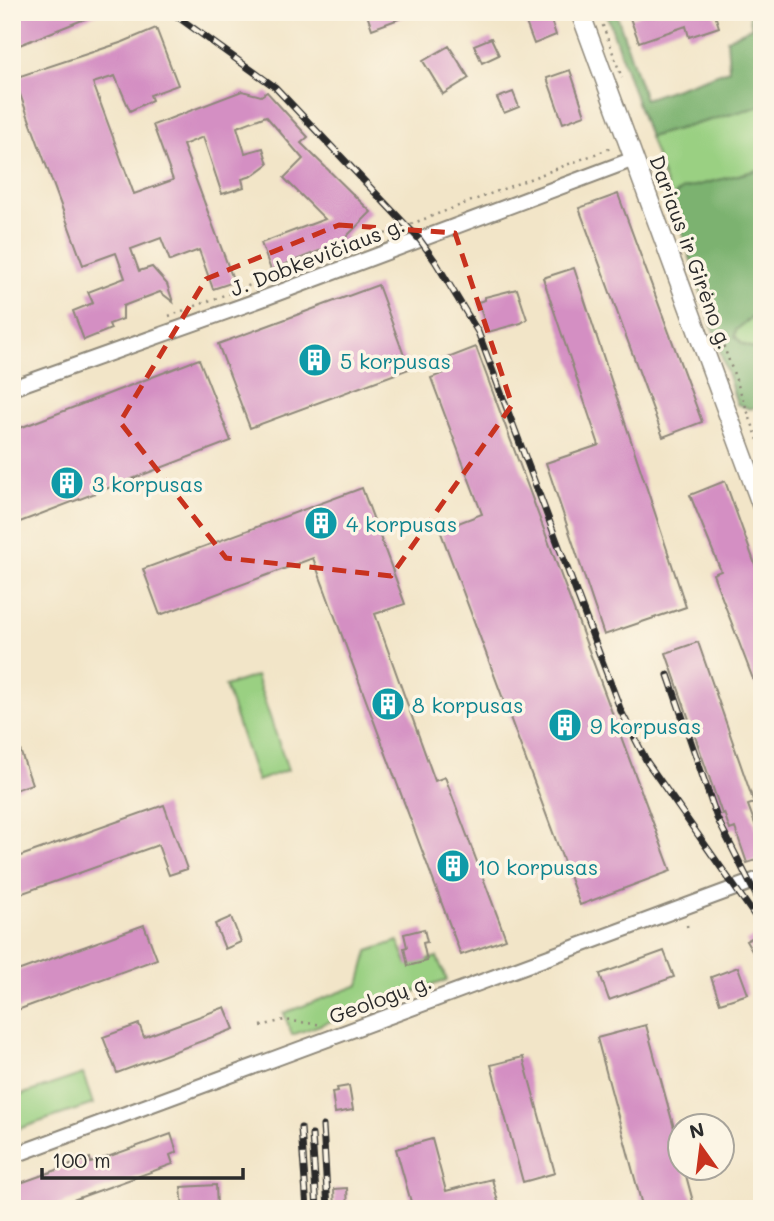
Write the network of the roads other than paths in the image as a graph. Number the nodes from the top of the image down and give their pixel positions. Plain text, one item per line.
1 (580, 12) edge
2 (634, 159) junction
3 (12, 388) edge
4 (762, 507) edge
5 (762, 878) edge
6 (12, 1156) edge

1 - 2 street, Dariaus ir Girėno g.
2 - 3 street, J. Dobkevičiaus g.
2 - 4 street, Dariaus ir Girėno g.
5 - 6 street, Geologų g.

